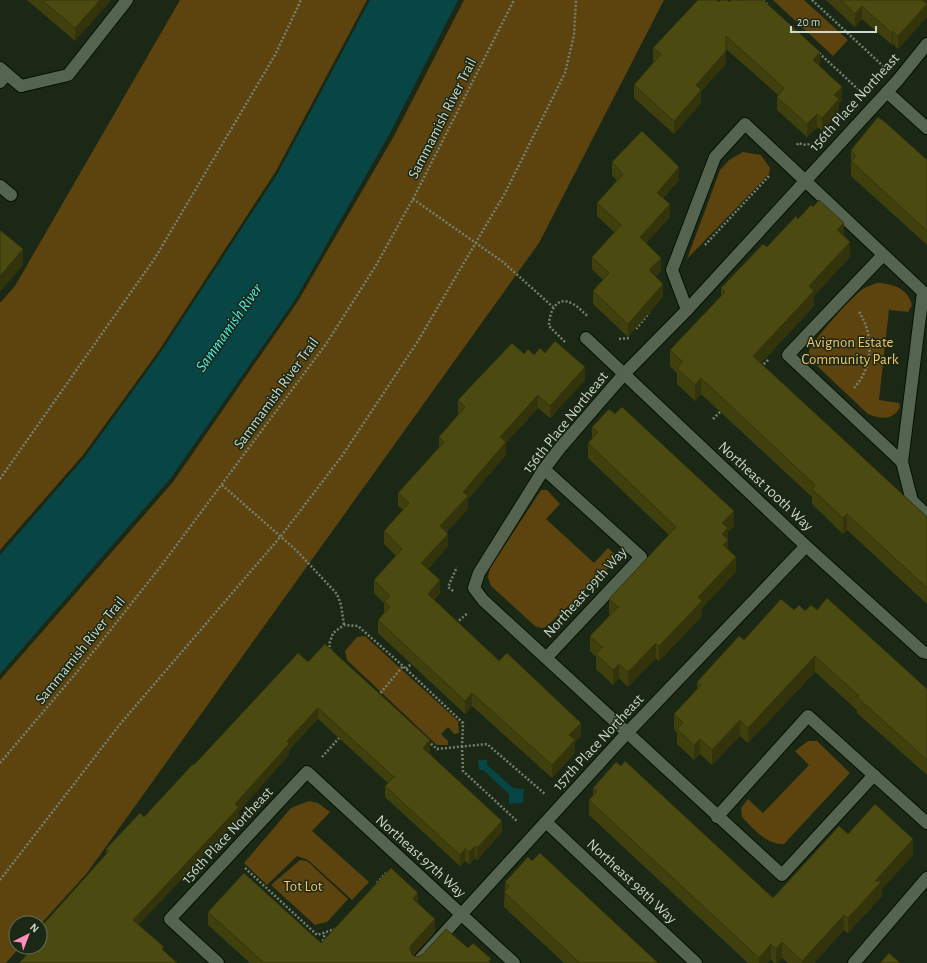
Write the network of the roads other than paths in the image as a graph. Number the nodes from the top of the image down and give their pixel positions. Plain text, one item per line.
1 (127, 0) edge
2 (927, 44) edge
3 (2, 75) edge
4 (887, 92) junction
5 (927, 128) edge
6 (804, 181) junction
7 (0, 186) edge
8 (11, 195) dead end
9 (883, 255) junction
10 (687, 310) junction
11 (586, 338) dead end
12 (624, 374) junction
13 (902, 462) junction
14 (544, 469) junction
15 (927, 515) edge
16 (806, 546) junction
17 (474, 588) joint
18 (927, 653) edge
19 (547, 658) junction
20 (627, 733) junction
21 (307, 772) joint
22 (874, 775) junction
23 (717, 817) junction
24 (546, 822) junction
25 (927, 823) edge
26 (927, 878) edge
27 (462, 915) junction
28 (218, 963) edge
29 (417, 963) edge
30 (514, 963) edge
31 (696, 963) edge
32 (854, 963) edge

1 - 3 street
2 - 4 street, 156th Place Northeast
4 - 5 street
4 - 6 street, 156th Place Northeast
6 - 9 street
6 - 10 street, 156th Place Northeast
6 - 10 street
7 - 8 street
9 - 13 street
9 - 13 street
10 - 12 street, 156th Place Northeast
11 - 12 street, Northeast 100th Way
12 - 14 street, 156th Place Northeast
12 - 16 street, Northeast 100th Way
13 - 15 street
14 - 17 street, 156th Place Northeast
14 - 19 street, Northeast 99th Way
16 - 18 street, Northeast 100th Way
16 - 20 street, 157th Place Northeast
17 - 19 street, Northeast 99th Way
19 - 20 street, Northeast 99th Way
20 - 23 street, Northeast 99th Way
20 - 24 street, 157th Place Northeast
21 - 27 street, Northeast 97th Way
21 - 28 street, 156th Place Northeast
22 - 23 street, Northeast 99th Way
22 - 23 street
22 - 25 street
24 - 27 street, 157th Place Northeast
24 - 31 street, Northeast 98th Way
26 - 32 street
27 - 29 street, 157th Place Northeast
27 - 30 street, Northeast 97th Way

